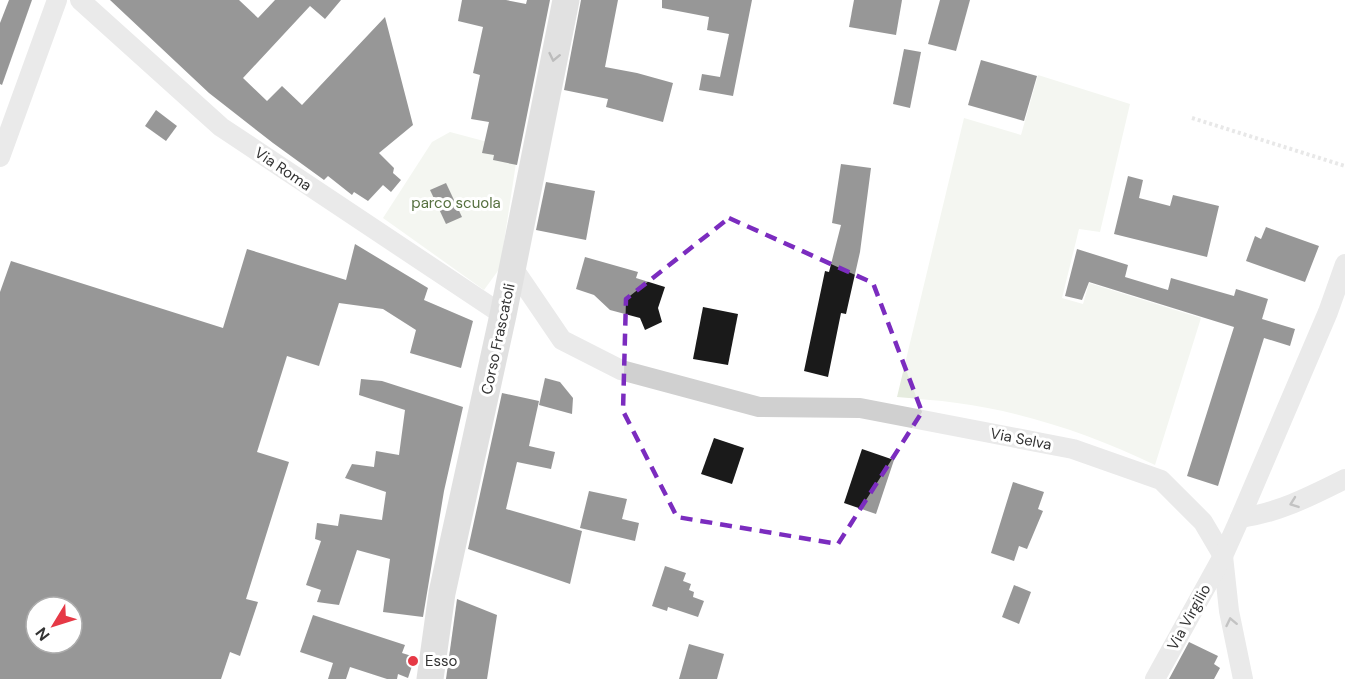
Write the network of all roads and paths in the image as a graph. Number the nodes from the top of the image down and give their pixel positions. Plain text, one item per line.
1 (57, 0) edge
2 (80, 0) edge
3 (566, 0) edge
4 (1192, 118) dead end
5 (0, 157) edge
6 (1345, 166) edge
7 (514, 264) junction
8 (1345, 264) edge
9 (503, 315) junction
10 (1345, 479) edge
11 (1240, 518) junction
12 (1223, 556) junction
13 (430, 679) edge
14 (1155, 679) edge
15 (1244, 679) edge

1 - 5 street
2 - 9 street, Via Roma
3 -> 7 street, Corso Frascatoli
4 - 6 path
7 - 9 street, Corso Frascatoli
7 - 12 street, Via Selva
8 - 11 street
9 - 13 street, Corso Frascatoli
10 -> 11 street
11 - 12 street
12 - 14 street, Via Virgilio
15 -> 12 street

